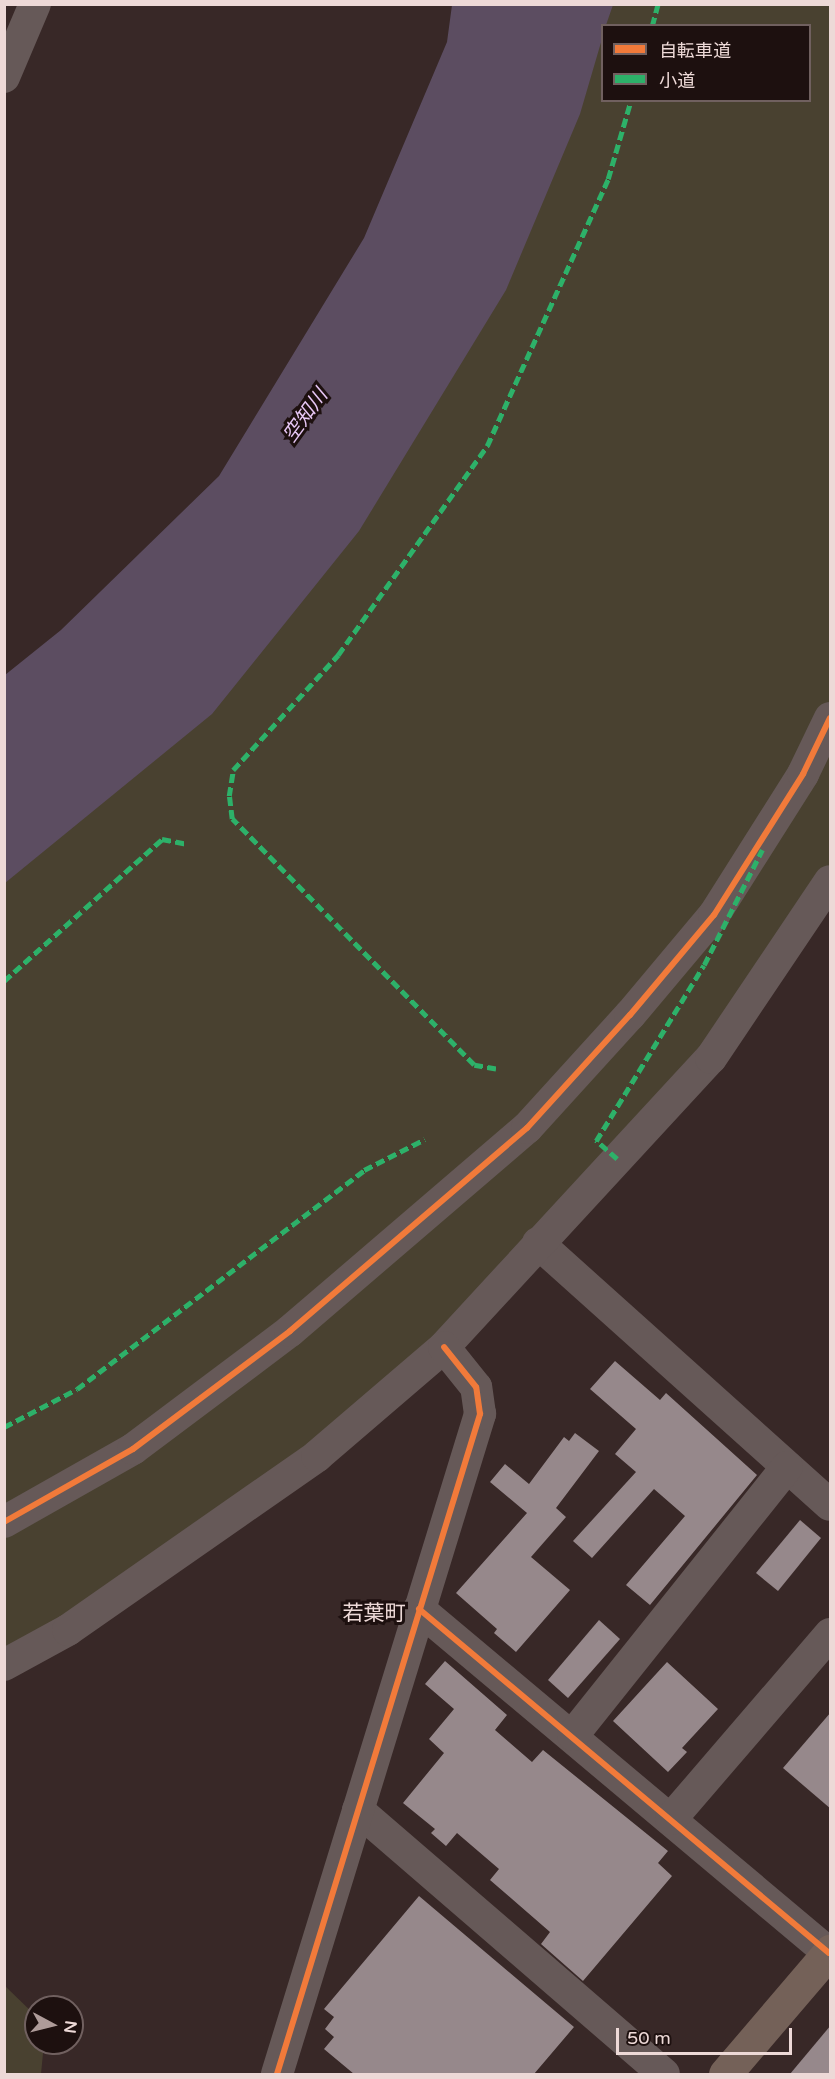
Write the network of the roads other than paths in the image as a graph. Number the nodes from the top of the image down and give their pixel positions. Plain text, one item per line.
1 (35, 4) edge
2 (4, 77) edge
3 (831, 718) edge
4 (831, 882) edge
5 (538, 1243) junction
6 (444, 1347) junction
7 (788, 1467) junction
8 (831, 1505) edge
9 (4, 1522) edge
10 (419, 1609) junction
11 (831, 1634) edge
12 (4, 1665) edge
13 (573, 1735) junction
14 (358, 1810) junction
15 (671, 1819) junction
16 (830, 1952) edge
17 (278, 2066) edge
18 (664, 2074) edge
19 (725, 2074) edge

1 - 2 street
3 - 9 street
4 - 5 street
5 - 6 street
5 - 7 street
6 - 10 street
6 - 12 street
7 - 8 street
7 - 13 street
10 - 13 street
10 - 14 street
11 - 15 street
13 - 15 street
14 - 17 street
14 - 18 street
15 - 16 street
16 - 19 highway

